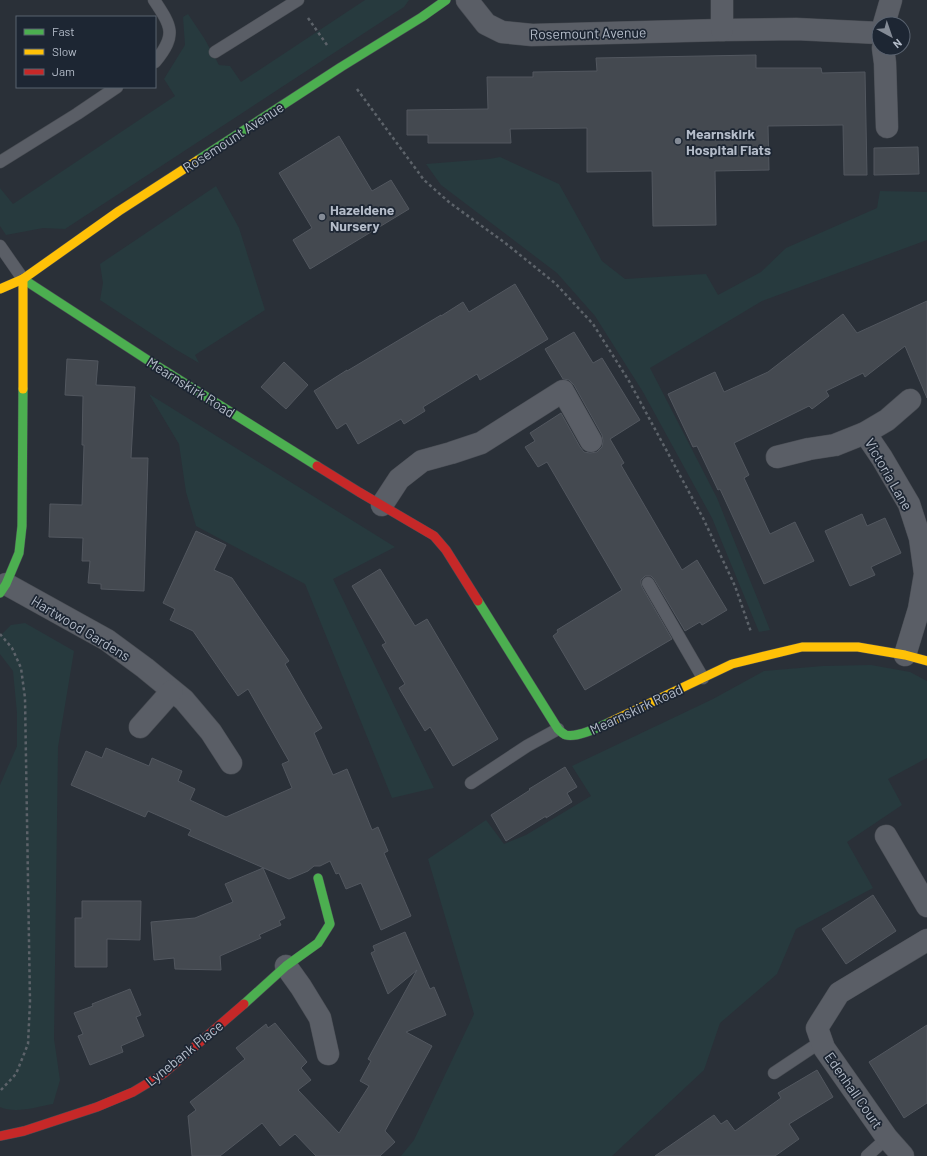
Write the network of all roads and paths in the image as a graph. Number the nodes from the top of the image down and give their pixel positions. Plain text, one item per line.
1 (154, 0) edge
2 (297, 0) edge
3 (446, 0) edge
4 (467, 0) edge
5 (722, 0) edge
6 (890, 0) edge
7 (886, 16) edge
8 (722, 30) junction
9 (871, 33) edge
10 (215, 52) dead end
11 (884, 56) edge
12 (156, 61) edge
13 (342, 67) junction
14 (116, 88) edge
15 (886, 127) dead end
16 (0, 162) edge
17 (0, 246) edge
18 (23, 279) junction
19 (0, 289) edge
20 (910, 400) dead end
21 (865, 433) junction
22 (592, 441) dead end
23 (777, 457) dead end
24 (382, 505) junction
25 (648, 583) dead end
26 (3, 589) edge
27 (0, 634) edge
28 (905, 655) junction
29 (760, 657) junction
30 (927, 661) edge
31 (703, 678) junction
32 (172, 691) junction
33 (140, 727) dead end
34 (558, 729) junction
35 (231, 763) dead end
36 (471, 783) dead end
37 (886, 836) dead end
38 (318, 878) dead end
39 (927, 906) edge
40 (927, 940) edge
41 (286, 966) junction
42 (822, 1041) junction
43 (328, 1054) dead end
44 (774, 1073) dead end
45 (0, 1091) edge
46 (0, 1136) edge
47 (887, 1138) junction
48 (867, 1156) edge
49 (903, 1156) edge

1 - 12 lane
2 - 10 lane
2 - 13 path
3 - 13 street, Rosemount Avenue
4 - 8 street, Rosemount Avenue
5 - 8 street
6 - 7 street
8 - 9 street, Rosemount Avenue
11 - 15 street
13 - 18 street, Rosemount Avenue
13 - 29 path
14 - 16 lane
17 - 18 lane
18 - 19 street
18 - 24 street, Mearnskirk Road
18 - 26 street
20 - 21 street, Victoria Lane
21 - 23 street, Victoria Lane
21 - 28 street, Victoria Lane
22 - 24 street
24 - 34 street, Mearnskirk Road
25 - 31 lane
26 - 32 street, Hartwood Gardens
27 - 45 path
28 - 29 street, Mearnskirk Road
28 - 30 street, Mearnskirk Road
29 - 31 street, Mearnskirk Road
31 - 34 street, Mearnskirk Road
32 - 33 street
32 - 35 street, Hartwood Gardens
34 - 36 lane
37 - 39 street
38 - 41 street, Lynebank Place
40 - 42 street, Edenhall Court
41 - 43 street
41 - 46 street, Lynebank Place
42 - 44 lane, Edenhall Court
42 - 47 street, Edenhall Court
47 - 48 lane, Edenhall Court
47 - 49 street, Edenhall Court

